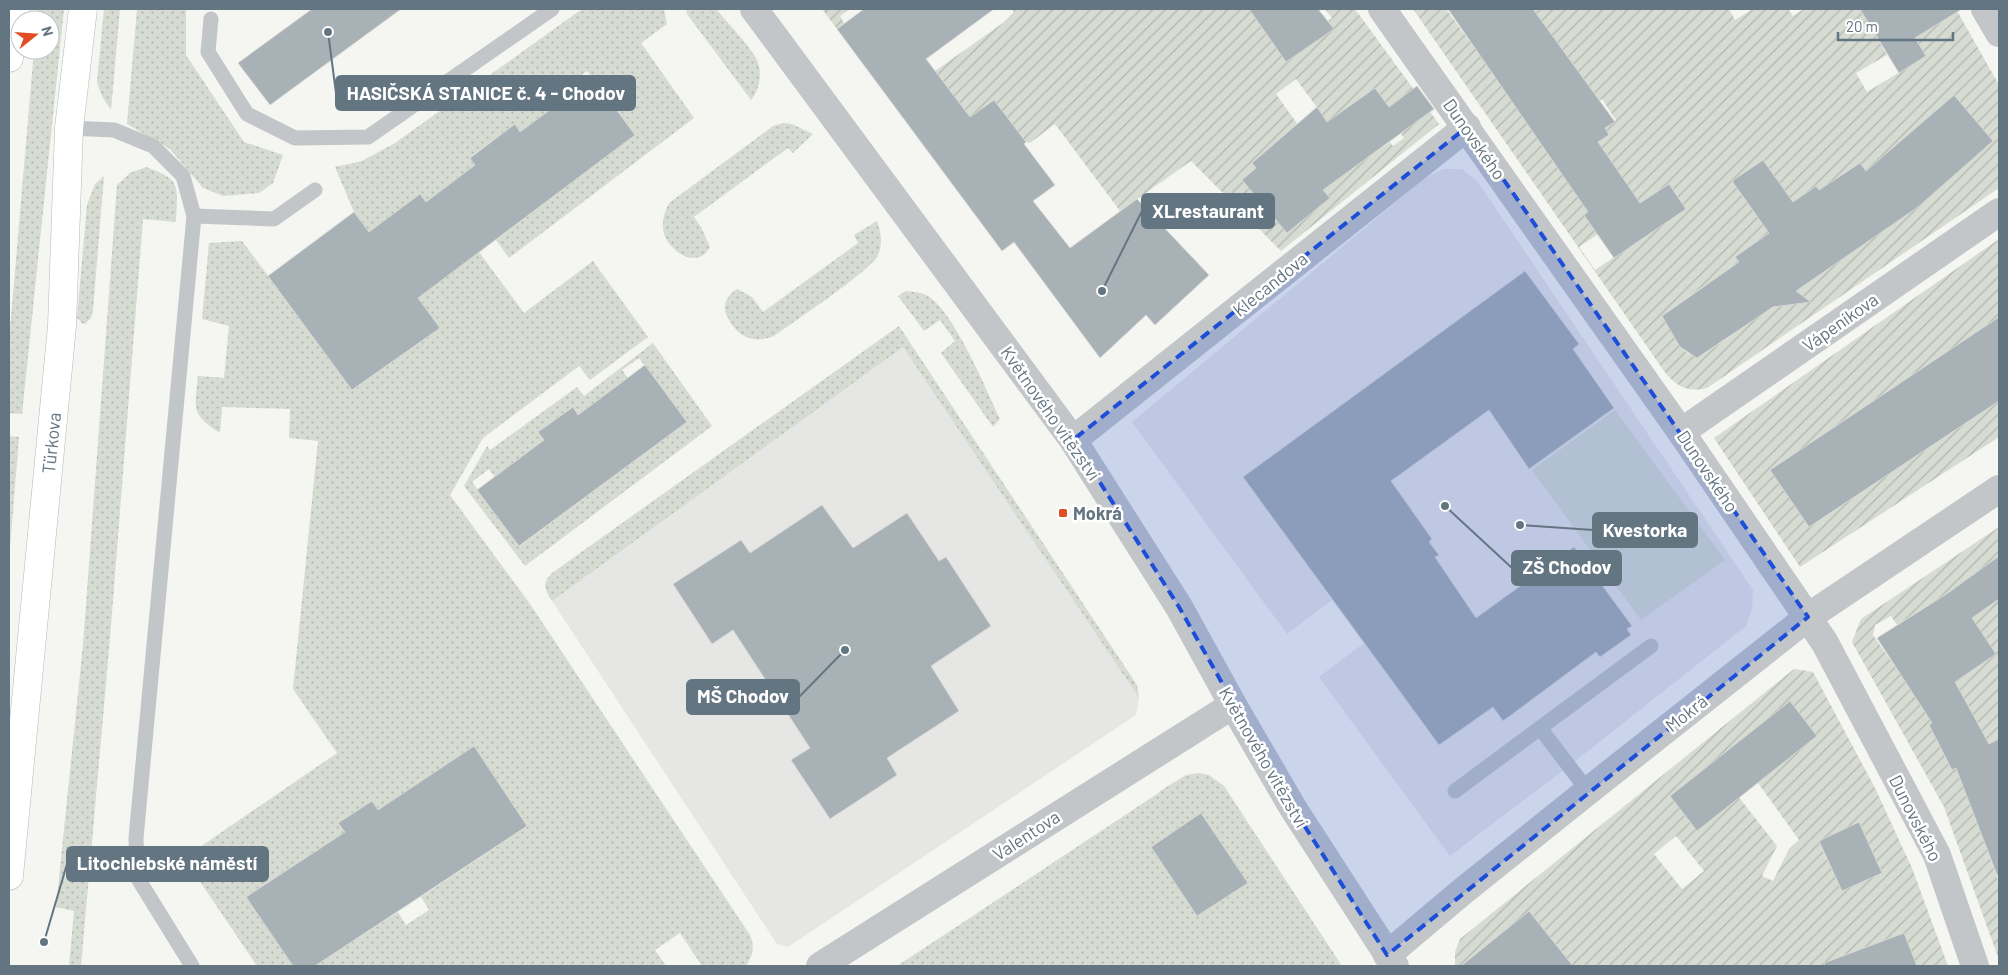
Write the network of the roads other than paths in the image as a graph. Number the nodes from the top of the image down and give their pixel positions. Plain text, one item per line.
1 (15, 9) edge
2 (83, 9) edge
3 (552, 9) edge
4 (754, 9) edge
5 (1382, 9) edge
6 (1985, 9) edge
7 (211, 19) dead end
8 (1999, 33) edge
9 (9, 58) edge
10 (1467, 127) junction
11 (69, 128) junction
12 (315, 190) dead end
13 (1999, 212) edge
14 (194, 216) junction
15 (1681, 432) junction
16 (1073, 440) junction
17 (1999, 489) edge
18 (1808, 617) junction
19 (1651, 646) dead end
20 (1232, 705) junction
21 (1540, 728) junction
22 (1588, 790) junction
23 (1455, 792) dead end
24 (9, 876) edge
25 (1391, 961) edge
26 (192, 966) edge
27 (820, 966) edge
28 (1975, 966) edge

1 - 9 main road
2 - 11 main road, Türkova
3 - 7 lane
4 - 16 street, Květnového vítězství
5 - 10 street, Dunovského
6 - 8 street
10 - 15 street, Dunovského
10 - 16 street, Klecandova
11 - 14 lane
11 - 24 main road, Türkova
12 - 14 lane
13 - 15 street, Vápeníkova
14 - 26 lane
15 - 18 street, Dunovského
16 - 20 street, Květnového vítězství
17 - 18 street, Mokrá
18 - 22 street, Mokrá
18 - 28 street, Dunovského
19 - 21 lane
20 - 25 street, Květnového vítězství
20 - 27 street, Valentova
21 - 22 lane
21 - 23 lane
22 - 25 street, Mokrá

